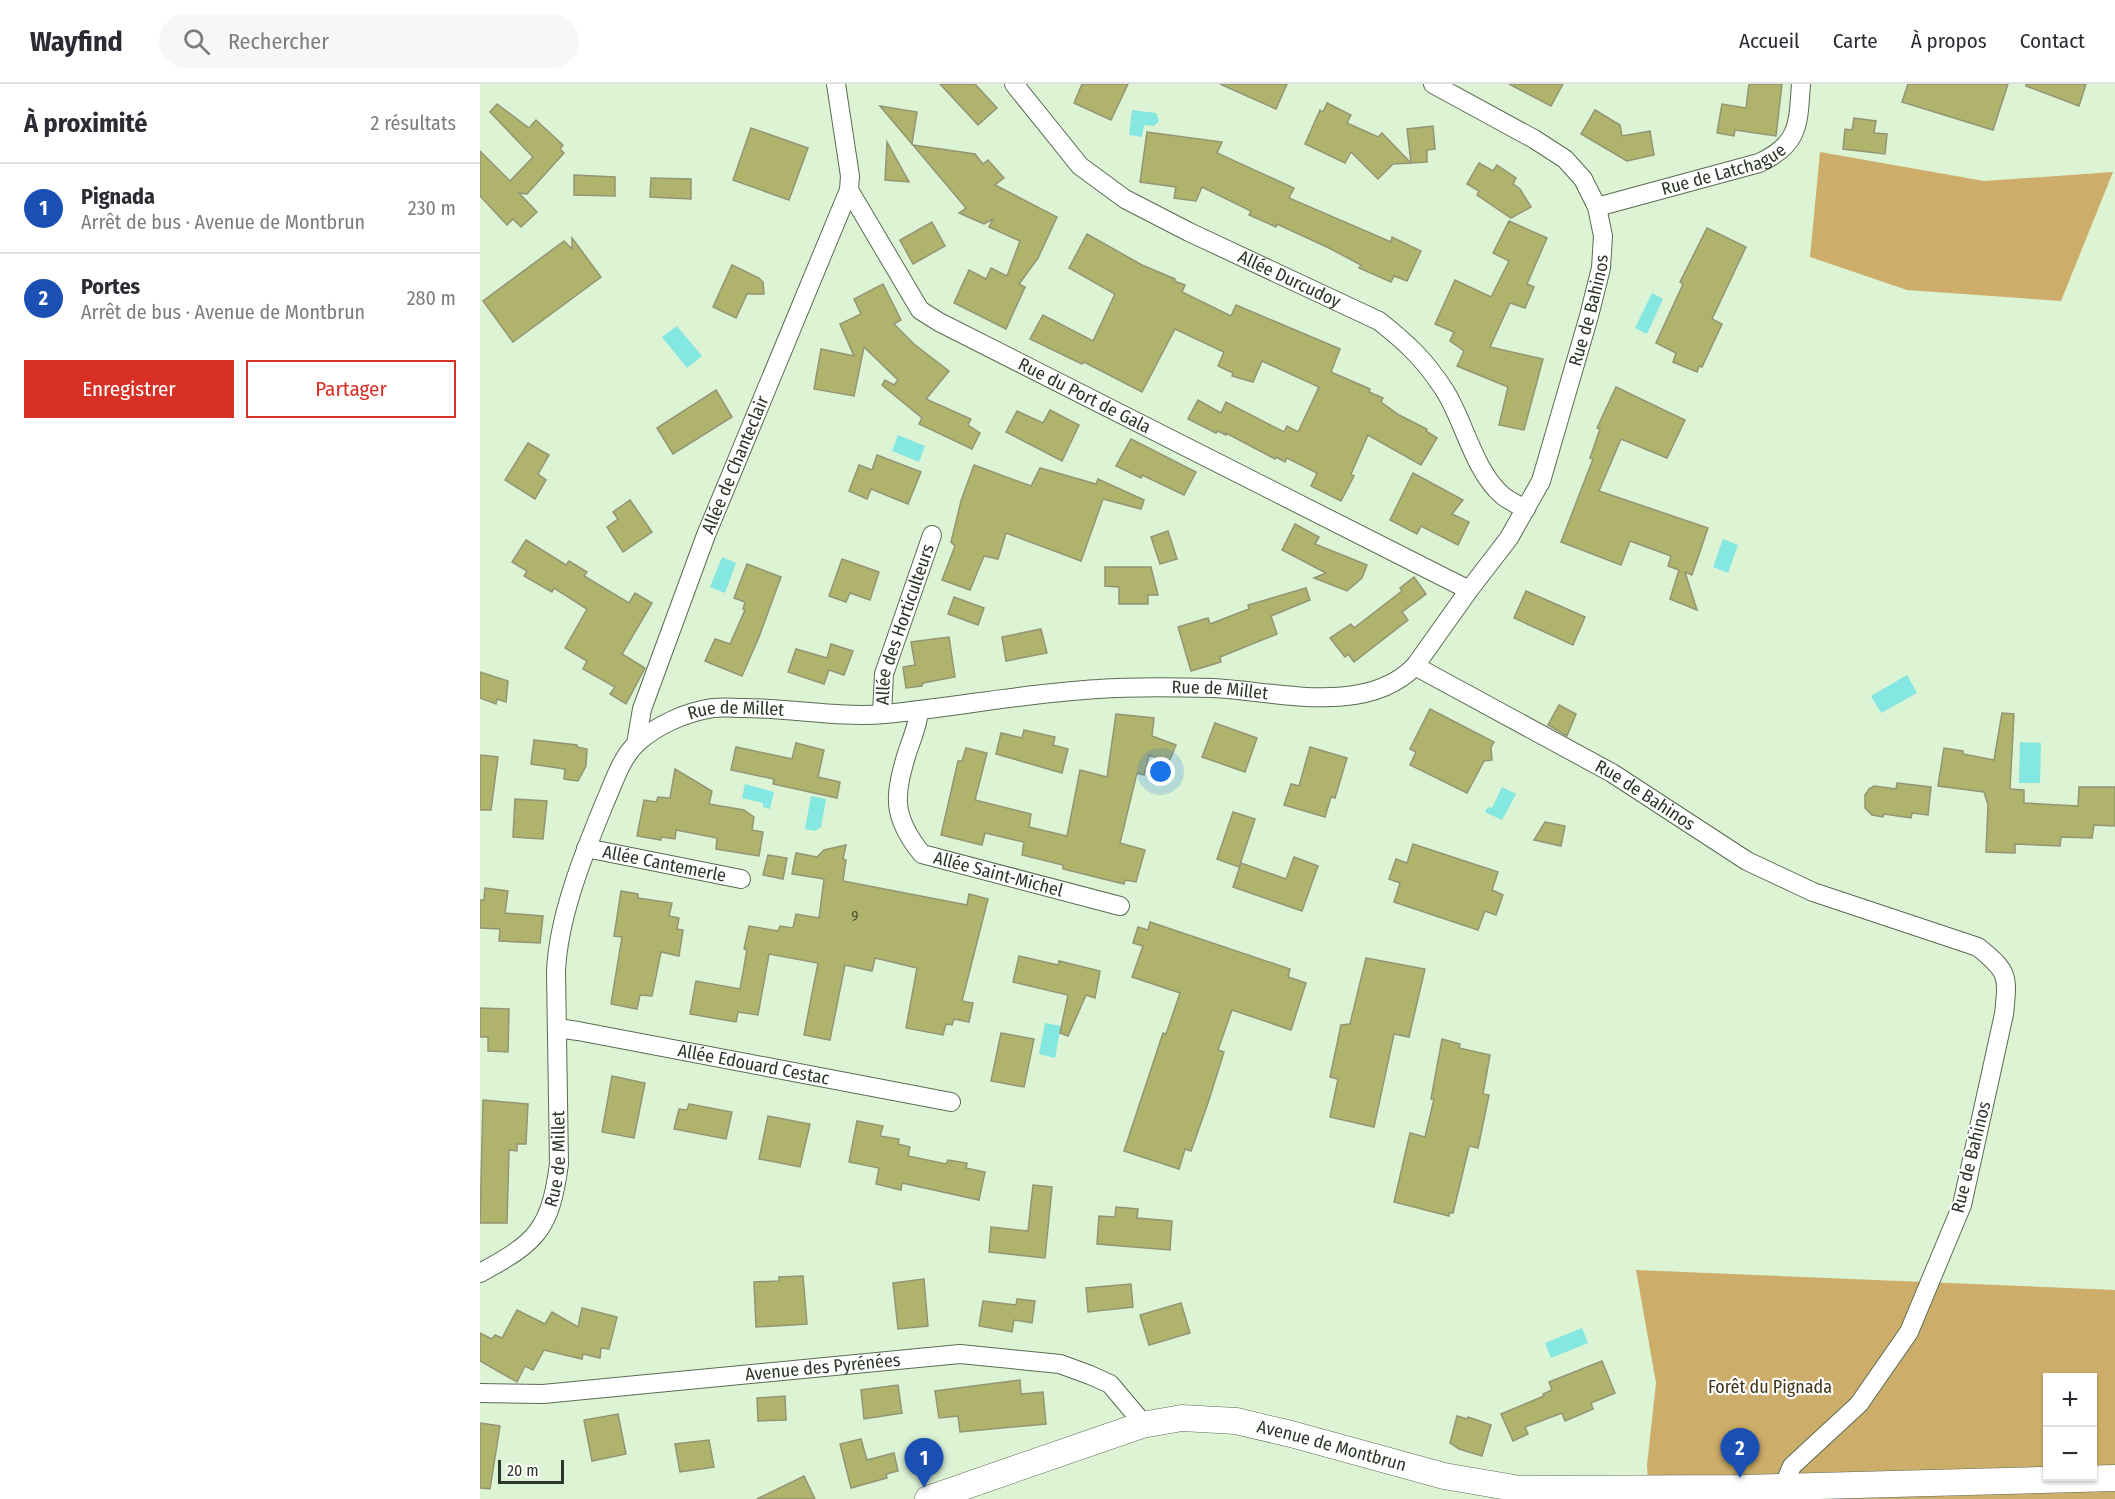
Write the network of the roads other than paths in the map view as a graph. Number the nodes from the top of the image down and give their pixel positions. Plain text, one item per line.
1 (836, 84) edge
2 (1014, 84) edge
3 (1433, 84) edge
4 (1801, 84) edge
5 (849, 190) junction
6 (1597, 207) junction
7 (1526, 509) junction
8 (932, 535) dead end
9 (1468, 590) junction
10 (1414, 666) junction
11 (919, 710) junction
12 (882, 714) junction
13 (636, 744) junction
14 (586, 848) junction
15 (741, 879) dead end
16 (1120, 906) dead end
17 (557, 1028) junction
18 (951, 1102) dead end
19 (480, 1273) edge
20 (480, 1393) edge
21 (1142, 1425) junction
22 (2115, 1478) edge
23 (1783, 1487) junction
24 (1627, 1494) edge
25 (928, 1499) edge

1 - 5 street, Rue du Port de Gala
2 - 7 street, Allée Durcudoy
3 - 6 street, Rue de Bahinos
4 - 6 street, Rue de Latchague
5 - 9 street, Rue du Port de Gala
5 - 13 street, Allée de Chanteclair
6 - 7 street, Rue de Bahinos
7 - 9 street, Rue de Bahinos
8 - 12 street, Allée des Horticulteurs
9 - 10 street, Rue de Bahinos
10 - 11 street, Rue de Millet
10 - 23 street, Rue de Bahinos
11 - 12 street, Rue de Millet
11 - 16 street, Allée Saint-Michel
12 - 13 street, Rue de Millet
13 - 14 street, Rue de Millet
14 - 15 street, Allée Cantemerle
14 - 17 street, Rue de Millet
17 - 18 street, Allée Edouard Cestac
17 - 19 street, Rue de Millet
20 - 21 street, Avenue des Pyrénées
21 - 24 street, Avenue de Montbrun
21 - 25 street, Avenue de Montbrun
22 - 23 street, Avenue de Montbrun
23 - 24 street, Avenue de Montbrun

